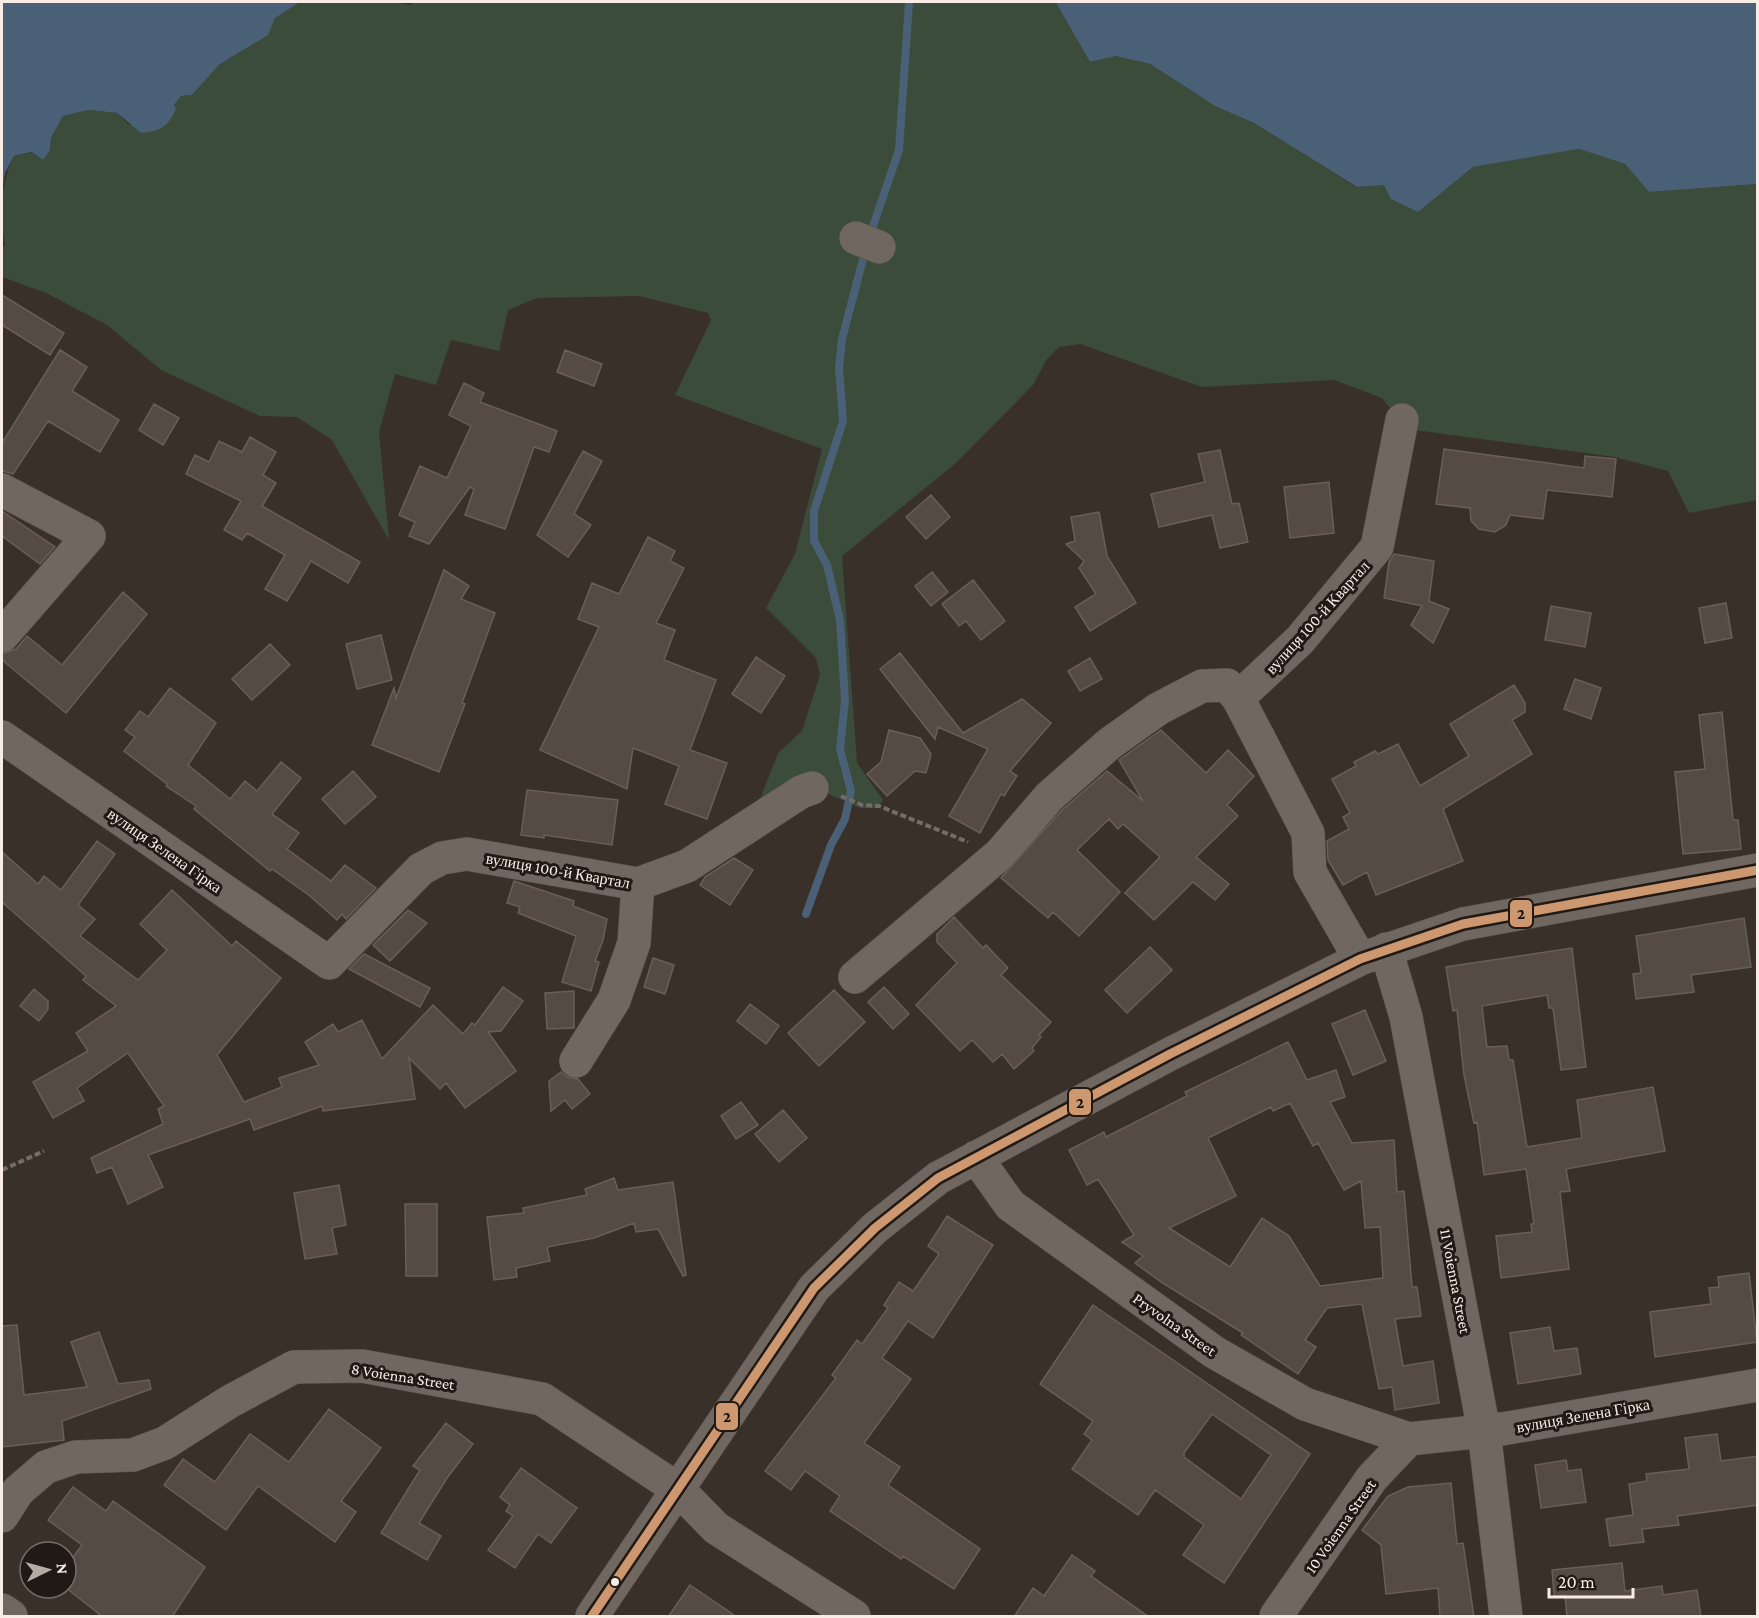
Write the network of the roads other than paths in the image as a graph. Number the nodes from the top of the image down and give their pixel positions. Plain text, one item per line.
1 (1402, 420) dead end
2 (2, 490) edge
3 (2, 636) edge
4 (1238, 698) junction
5 (2, 737) edge
6 (812, 788) dead end
7 (1758, 870) edge
8 (638, 884) junction
9 (1373, 954) junction
10 (330, 963) joint
11 (855, 977) dead end
12 (576, 1061) dead end
13 (976, 1157) junction
14 (1758, 1385) edge
15 (1484, 1431) junction
16 (1408, 1439) junction
17 (679, 1490) junction
18 (2, 1516) edge
19 (2, 1610) edge
20 (11, 1617) edge
21 (592, 1617) edge
22 (854, 1617) edge
23 (1276, 1617) edge
24 (1506, 1617) edge

1 - 4 street, вулиця 100-й Квартал
2 - 3 street
4 - 9 street
4 - 11 street
5 - 10 street, вулиця Зелена Гірка
6 - 8 street
7 - 9 street
8 - 10 street, вулиця 100-й Квартал
8 - 12 street, вулиця 100-й Квартал
9 - 13 street
9 - 15 street, 11 Voienna Street
13 - 16 street, Pryvolna Street
13 - 17 street
14 - 15 street, вулиця Зелена Гірка
15 - 16 street, вулиця Зелена Гірка
15 - 24 street, 11 Voienna Street
16 - 23 street, 10 Voienna Street
17 - 18 street, 8 Voienna Street
17 - 21 street
17 - 22 street, 8 Voienna Street
19 - 20 street

